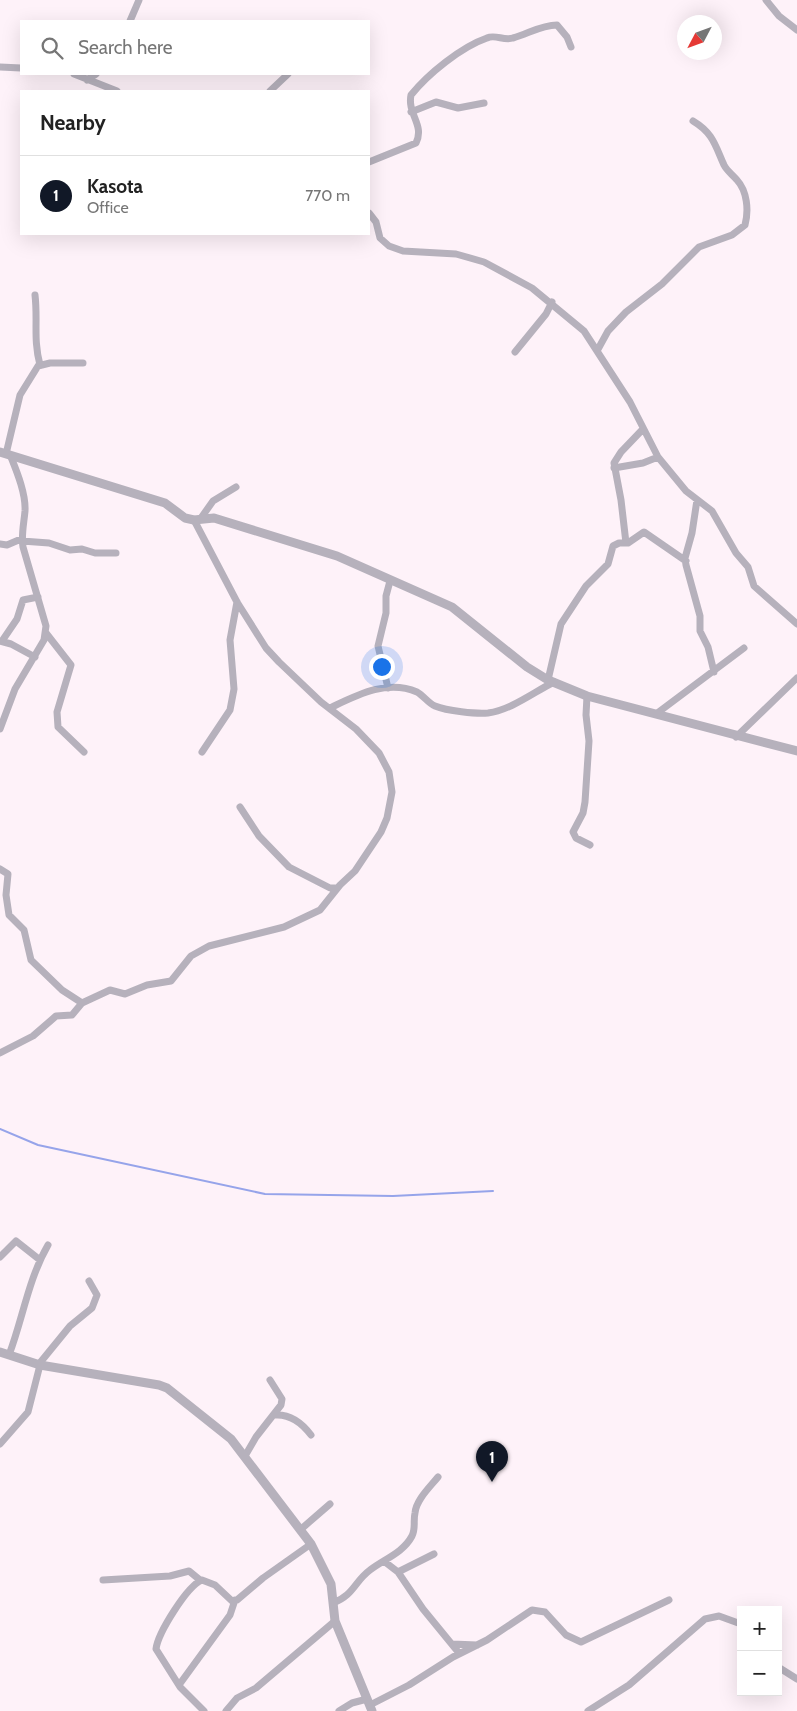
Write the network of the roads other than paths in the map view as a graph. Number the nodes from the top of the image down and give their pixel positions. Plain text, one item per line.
1 (140, 0) edge
2 (766, 0) edge
3 (130, 20) edge
4 (797, 30) edge
5 (571, 47) dead end
6 (0, 67) edge
7 (20, 68) edge
8 (76, 75) edge
9 (94, 75) edge
10 (287, 75) edge
11 (87, 80) junction
12 (114, 90) edge
13 (271, 90) edge
14 (484, 103) dead end
15 (412, 112) junction
16 (693, 121) dead end
17 (370, 162) edge
18 (370, 214) edge
19 (34, 295) dead end
20 (552, 302) junction
21 (597, 350) junction
22 (515, 352) dead end
23 (82, 363) dead end
24 (40, 366) junction
25 (643, 429) junction
26 (5, 454) edge
27 (658, 457) junction
28 (614, 468) junction
29 (236, 487) dead end
30 (697, 500) junction
31 (198, 519) junction
32 (22, 540) junction
33 (626, 543) junction
34 (0, 544) edge
35 (116, 553) dead end
36 (686, 561) junction
37 (390, 581) junction
38 (38, 597) junction
39 (237, 602) junction
40 (797, 624) edge
41 (46, 633) junction
42 (1, 641) edge
43 (744, 648) dead end
44 (35, 657) junction
45 (714, 672) junction
46 (797, 678) edge
47 (551, 681) junction
48 (388, 688) junction
49 (587, 696) junction
50 (330, 708) junction
51 (656, 714) junction
52 (0, 728) edge
53 (736, 737) junction
54 (797, 751) edge
55 (84, 752) dead end
56 (202, 752) dead end
57 (240, 808) dead end
58 (590, 844) dead end
59 (0, 869) edge
60 (338, 888) junction
61 (82, 1003) junction
62 (0, 1052) edge
63 (48, 1244) dead end
64 (0, 1257) edge
65 (40, 1260) junction
66 (89, 1282) dead end
67 (4, 1353) edge
68 (40, 1364) junction
69 (270, 1380) dead end
70 (275, 1416) junction
71 (311, 1435) dead end
72 (0, 1444) edge
73 (245, 1456) junction
74 (438, 1477) dead end
75 (330, 1504) dead end
76 (300, 1530) junction
77 (311, 1544) junction
78 (434, 1554) dead end
79 (385, 1562) junction
80 (398, 1572) junction
81 (103, 1580) dead end
82 (200, 1580) junction
83 (235, 1600) junction
84 (669, 1600) dead end
85 (333, 1603) junction
86 (335, 1621) junction
87 (737, 1623) edge
88 (452, 1644) junction
89 (477, 1645) junction
90 (460, 1653) junction
91 (782, 1670) edge
92 (797, 1679) edge
93 (179, 1685) junction
94 (370, 1705) edge
95 (204, 1711) edge
96 (226, 1711) edge
97 (338, 1711) edge
98 (588, 1711) edge

1 - 3 street
2 - 4 street
5 - 15 street
6 - 7 street
8 - 11 street
9 - 11 street
10 - 13 street
11 - 12 street
14 - 15 street
15 - 17 street
16 - 21 street
18 - 20 street
19 - 24 street
20 - 21 street
20 - 22 street
21 - 25 street
23 - 24 street
24 - 26 street
25 - 27 street
25 - 28 street
26 - 31 street
26 - 32 street
27 - 28 street
27 - 30 street
28 - 33 street
29 - 31 street
30 - 36 street
30 - 40 street
31 - 37 street
31 - 39 street
32 - 34 street
32 - 35 street
32 - 38 street
33 - 36 street
33 - 47 street
36 - 45 street
37 - 47 street
37 - 48 street
38 - 41 street
38 - 42 street
39 - 50 street
39 - 56 street
41 - 44 street
41 - 55 street
42 - 44 street
43 - 45 street
44 - 52 street
45 - 51 street
46 - 53 street
47 - 48 street
47 - 49 street
48 - 50 street
49 - 51 street
49 - 58 street
50 - 60 street
51 - 53 street
53 - 54 street
57 - 60 street
59 - 61 street
60 - 61 street
61 - 62 street
63 - 65 street
64 - 65 street
65 - 67 street
66 - 68 street
67 - 68 street
68 - 72 street
68 - 73 street
69 - 70 street
70 - 71 street
70 - 73 street
73 - 76 street
74 - 79 street
75 - 76 street
76 - 77 street
77 - 83 street
77 - 85 street
78 - 80 street
79 - 80 street
79 - 85 street
80 - 88 street
81 - 82 street
82 - 83 street
82 - 93 street
83 - 93 street
84 - 89 street
85 - 86 street
86 - 94 street
86 - 96 street
87 - 98 street
88 - 89 street
88 - 90 street
89 - 90 street
90 - 94 street
91 - 92 street
93 - 95 street
94 - 97 street

